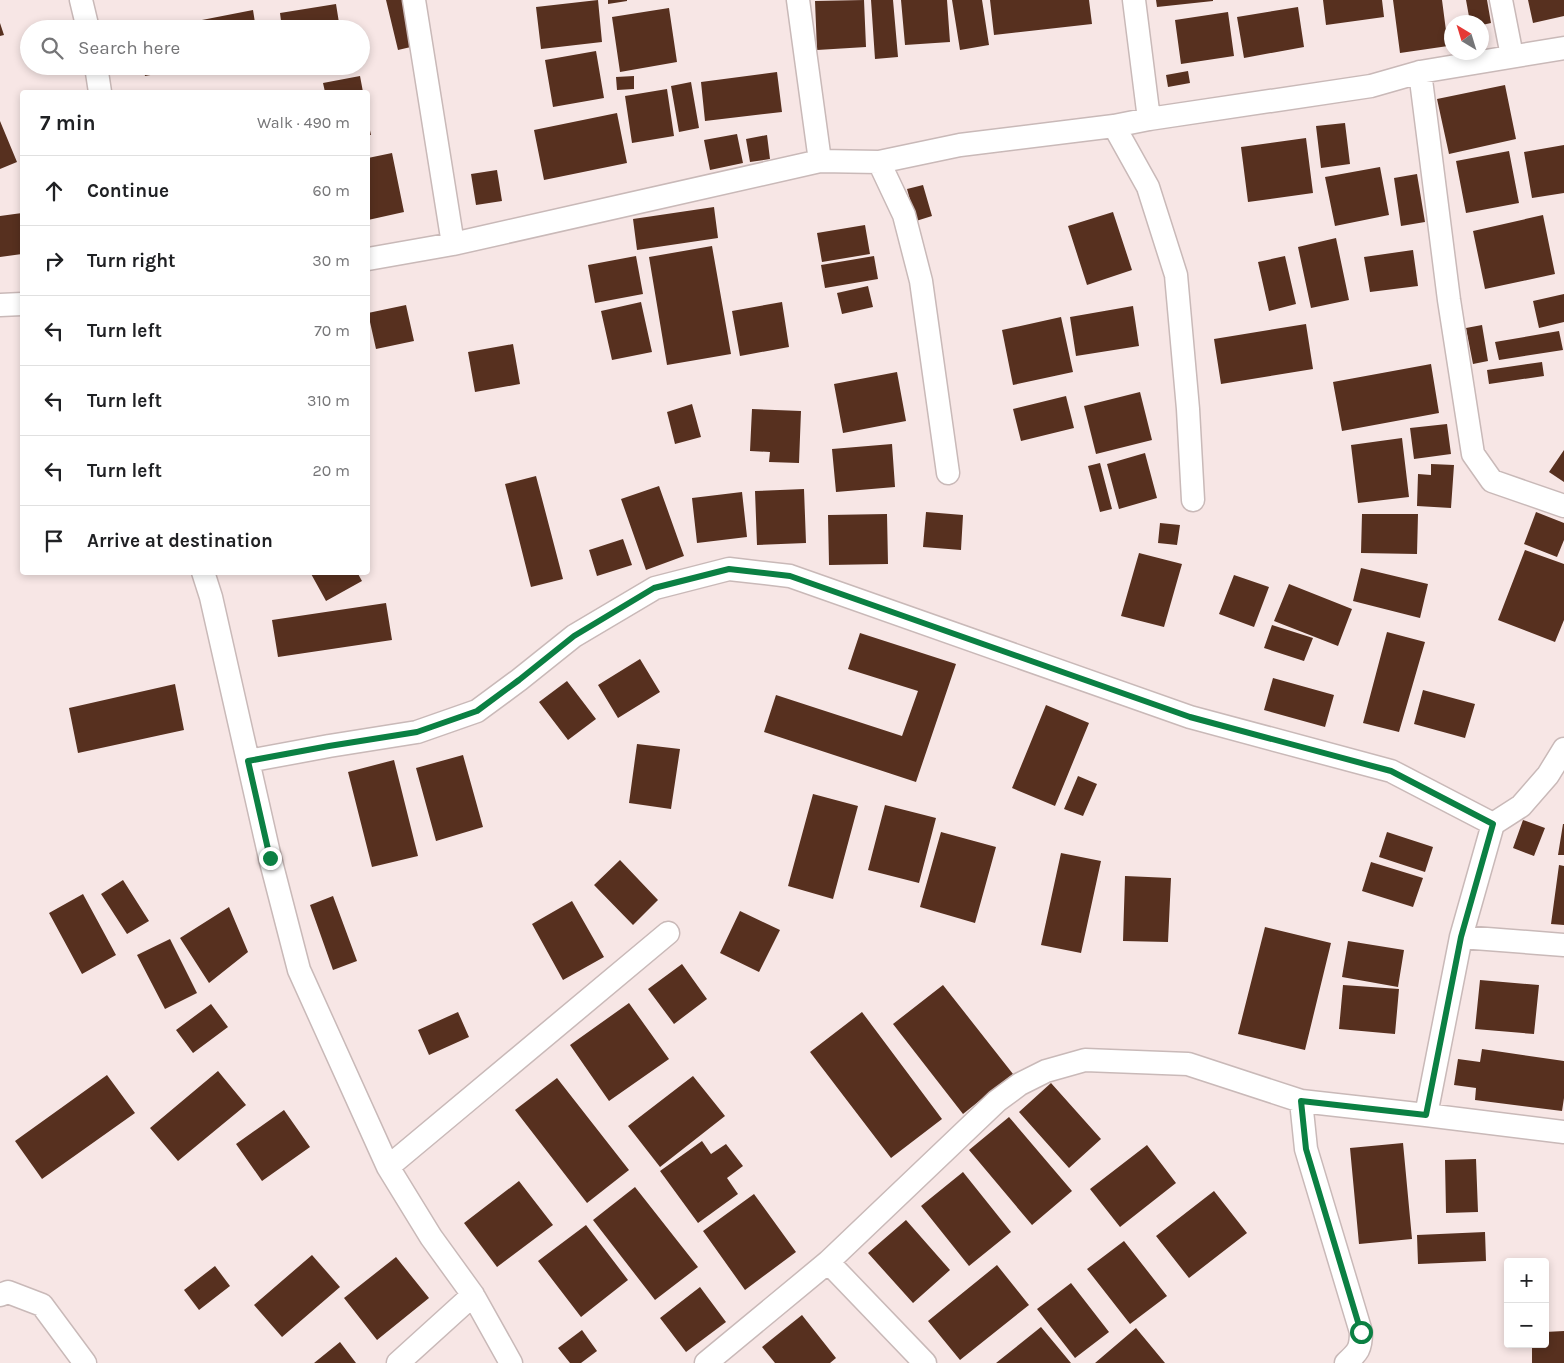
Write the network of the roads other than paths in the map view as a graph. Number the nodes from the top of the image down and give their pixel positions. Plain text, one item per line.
1 (82, 0) edge
2 (414, 0) edge
3 (798, 0) edge
4 (1134, 0) edge
5 (1501, 0) edge
6 (86, 20) edge
7 (1564, 48) edge
8 (1512, 56) junction
9 (1420, 72) junction
10 (97, 75) edge
11 (100, 90) edge
12 (1149, 119) junction
13 (1114, 126) junction
14 (820, 161) junction
15 (879, 162) junction
16 (453, 244) junction
17 (370, 259) edge
18 (0, 304) edge
19 (20, 304) edge
20 (948, 473) dead end
21 (1193, 500) dead end
22 (1564, 506) edge
23 (204, 575) edge
24 (1564, 749) edge
25 (248, 761) junction
26 (1493, 824) junction
27 (668, 933) dead end
28 (1461, 937) junction
29 (1564, 945) edge
30 (1301, 1101) junction
31 (1426, 1115) junction
32 (1564, 1132) edge
33 (388, 1167) junction
34 (828, 1262) junction
35 (0, 1295) edge
36 (473, 1295) junction
37 (85, 1363) edge
38 (398, 1363) edge
39 (511, 1363) edge
40 (706, 1363) edge
41 (925, 1363) edge
42 (1346, 1363) edge

1 - 6 street
2 - 16 street
3 - 14 street
4 - 12 street
5 - 8 street
7 - 8 street
8 - 9 street
9 - 12 street
9 - 22 street
10 - 11 street
12 - 13 street
13 - 15 street
13 - 21 street
14 - 15 street
14 - 16 street
15 - 20 street
16 - 17 street
18 - 19 street
23 - 25 street
24 - 26 street
25 - 26 street
25 - 33 street
26 - 28 street
27 - 33 street
28 - 29 street
28 - 31 street
30 - 31 street
30 - 34 street
30 - 42 street
31 - 32 street
33 - 36 street
34 - 40 street
34 - 41 street
35 - 37 street
36 - 38 street
36 - 39 street

